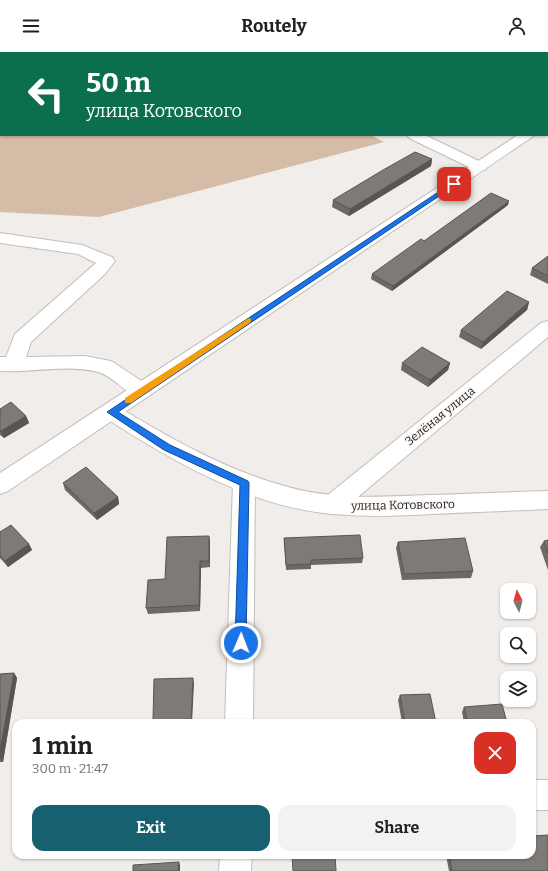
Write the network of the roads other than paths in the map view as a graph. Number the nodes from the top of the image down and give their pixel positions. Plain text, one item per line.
1 (416, 136) edge
2 (526, 136) edge
3 (480, 167) junction
4 (0, 238) edge
5 (548, 327) edge
6 (7, 364) edge
7 (142, 391) junction
8 (111, 412) junction
9 (244, 483) junction
10 (0, 485) edge
11 (548, 500) edge
12 (332, 504) junction
13 (239, 719) edge
14 (536, 795) edge
15 (548, 795) edge
16 (236, 859) edge
17 (235, 871) edge

1 - 3 street
2 - 3 street
3 - 7 street
4 - 6 street
5 - 12 street, Зелёная улица
6 - 7 street
7 - 8 street
8 - 9 street, улица Котовского
8 - 10 street
9 - 12 street, улица Котовского
9 - 13 street
11 - 12 street, улица Котовского
14 - 15 street
16 - 17 street

